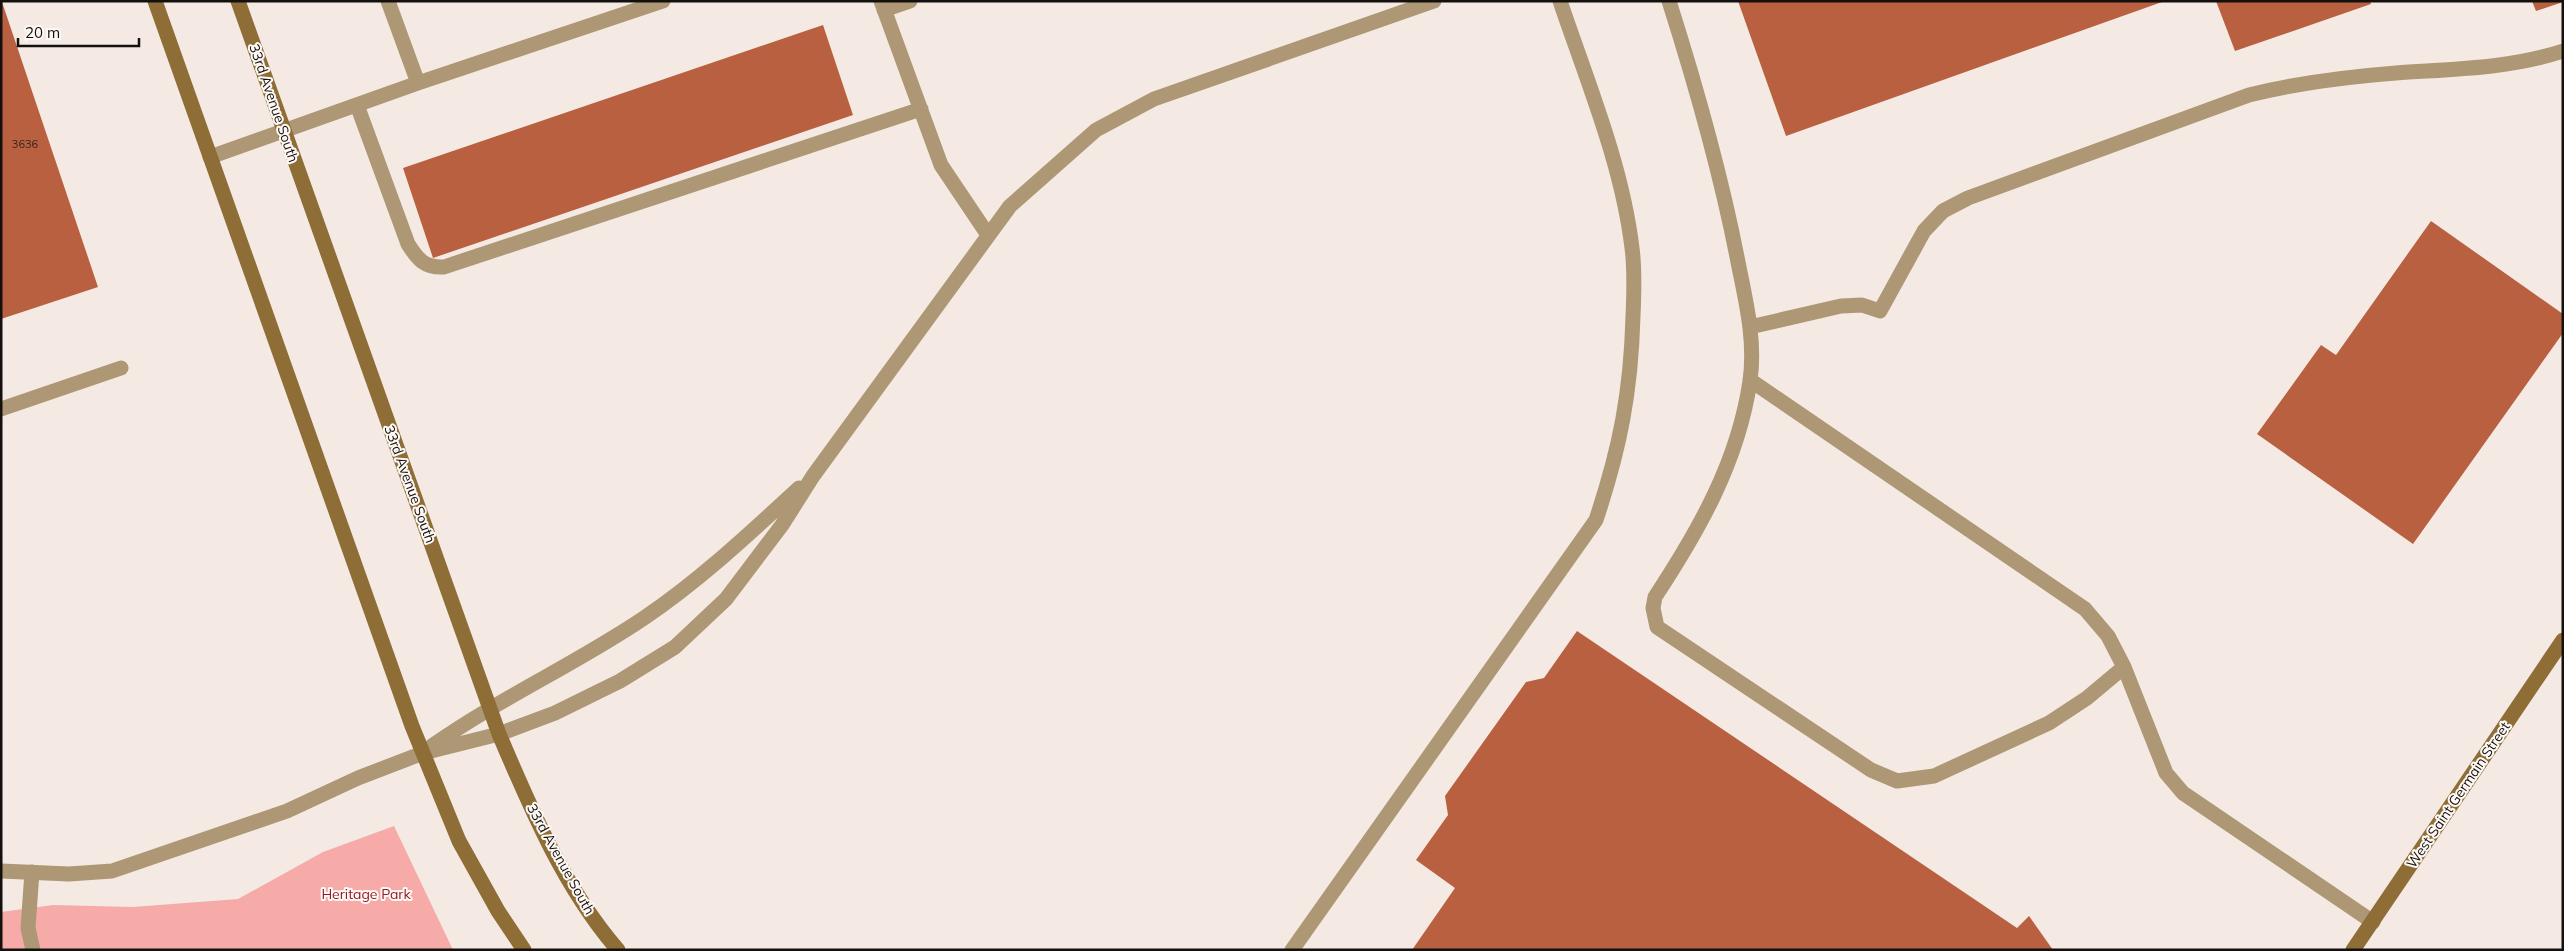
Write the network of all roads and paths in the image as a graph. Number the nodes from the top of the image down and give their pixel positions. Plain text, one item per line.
1 (155, 1) edge
2 (238, 1) edge
3 (388, 1) edge
4 (662, 1) edge
5 (910, 1) edge
6 (1434, 1) edge
7 (1560, 1) edge
8 (1669, 1) edge
9 (883, 6) edge
10 (2563, 51) edge
11 (418, 84) junction
12 (357, 105) junction
13 (921, 108) junction
14 (284, 131) junction
15 (210, 157) junction
16 (988, 235) junction
17 (1750, 328) junction
18 (121, 368) dead end
19 (1750, 380) junction
20 (1, 409) edge
21 (813, 476) junction
22 (2563, 640) edge
23 (2124, 667) junction
24 (489, 708) junction
25 (499, 734) junction
26 (423, 752) junction
27 (1, 871) edge
28 (32, 872) junction
29 (2373, 922) junction
30 (33, 950) edge
31 (524, 950) edge
32 (618, 950) edge
33 (1292, 950) edge
34 (2353, 950) edge

1 - 15 main road
2 - 14 main road, 33rd Avenue South
3 - 11 street
4 - 11 street
5 - 9 street
6 - 16 street
7 - 33 street
8 - 17 street
9 - 13 street
10 - 17 street
11 - 12 street
12 - 13 street
12 - 14 street
13 - 16 street
14 - 15 street
14 - 24 main road, 33rd Avenue South
15 - 26 main road
16 - 21 street
17 - 19 street
18 - 20 street
19 - 23 street
19 - 23 street
21 - 24 street
21 - 25 street
22 - 29 main road, West Saint Germain Street
23 - 29 street
24 - 25 main road, 33rd Avenue South
24 - 26 street
25 - 26 street
25 - 32 main road, 33rd Avenue South
26 - 28 street
26 - 31 main road
27 - 28 street
28 - 30 street
29 - 34 main road, West Saint Germain Street

